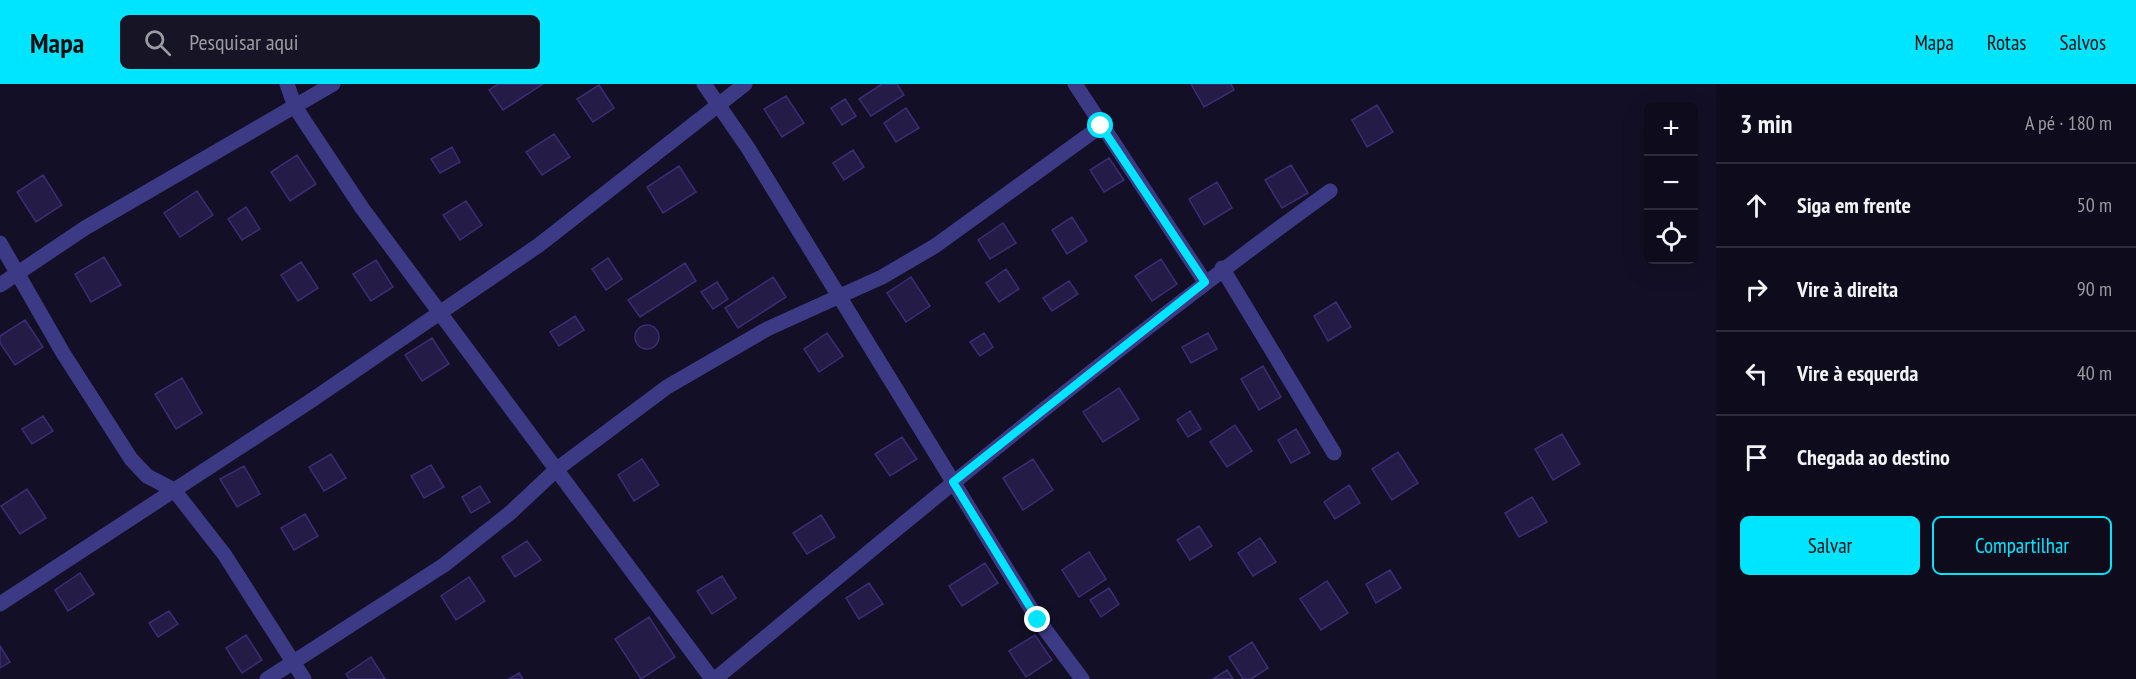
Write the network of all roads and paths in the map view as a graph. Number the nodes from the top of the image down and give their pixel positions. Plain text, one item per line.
1 (287, 84) edge
2 (333, 84) edge
3 (704, 84) edge
4 (745, 84) edge
5 (1075, 84) edge
6 (719, 104) junction
7 (296, 106) junction
8 (1101, 126) junction
9 (1330, 191) dead end
10 (0, 243) edge
11 (1222, 268) junction
12 (17, 274) junction
13 (1205, 282) junction
14 (0, 285) edge
15 (839, 296) junction
16 (441, 312) junction
17 (1334, 453) dead end
18 (557, 469) junction
19 (953, 482) junction
20 (174, 490) junction
21 (0, 604) edge
22 (293, 661) junction
23 (1076, 677) edge
24 (267, 679) edge
25 (304, 679) edge
26 (714, 679) edge

1 - 7 street
2 - 7 street
3 - 6 street
4 - 6 street
5 - 8 street
6 - 15 street
6 - 16 street
7 - 12 street
7 - 16 street
8 - 13 street
8 - 15 street
9 - 11 street
10 - 12 street
11 - 13 street
11 - 17 street
12 - 14 street
12 - 20 street
13 - 19 street
15 - 18 street
15 - 19 street
16 - 18 street
16 - 20 street
18 - 22 street
18 - 26 street
19 - 23 street
19 - 26 street
20 - 21 street
20 - 22 street
22 - 24 street
22 - 25 street

